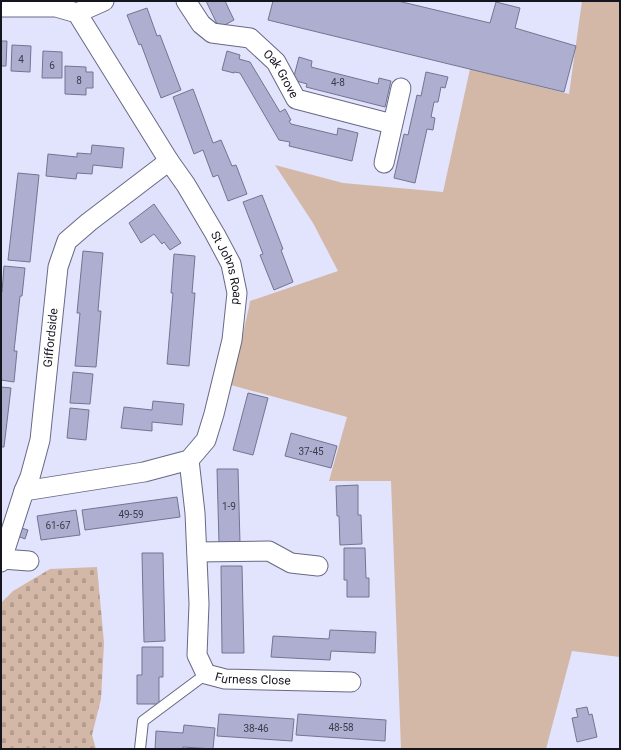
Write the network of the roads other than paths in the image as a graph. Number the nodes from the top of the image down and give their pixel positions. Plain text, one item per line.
1 (104, 1) edge
2 (186, 1) edge
3 (1, 7) edge
4 (77, 13) junction
5 (401, 88) dead end
6 (392, 124) junction
7 (169, 161) junction
8 (384, 163) dead end
9 (189, 460) junction
10 (24, 491) junction
11 (197, 552) junction
12 (1, 561) edge
13 (28, 561) dead end
14 (318, 566) dead end
15 (206, 674) junction
16 (351, 682) dead end
17 (140, 749) edge

1 - 4 street
2 - 6 street, Oak Grove
3 - 4 street
4 - 7 street, St Johns Road
5 - 6 street
6 - 8 street
7 - 9 street, St Johns Road
7 - 10 street, Giffordside
9 - 10 street
9 - 11 street, Furness Close
10 - 12 street, Giffordside
11 - 14 street
11 - 15 street, Furness Close
12 - 13 street, Giffordside
15 - 16 street, Furness Close
15 - 17 lane

